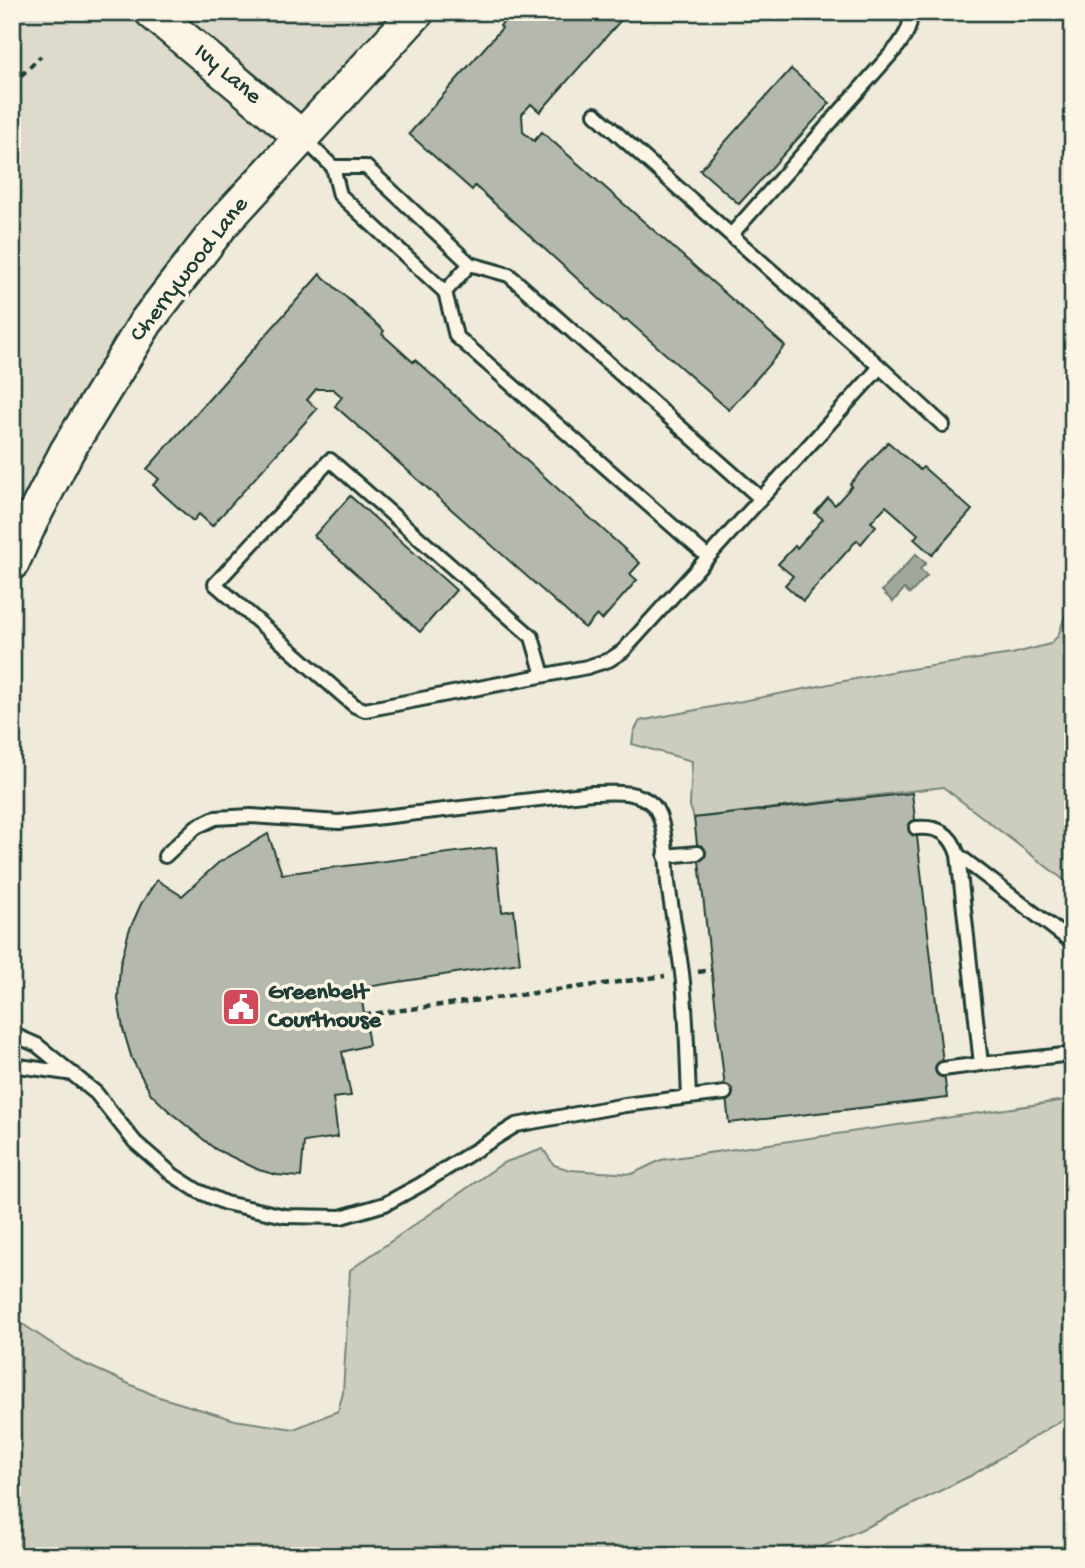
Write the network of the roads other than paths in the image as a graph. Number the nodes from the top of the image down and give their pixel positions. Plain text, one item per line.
1 (152, 12) edge
2 (417, 12) edge
3 (909, 12) edge
4 (595, 114) dead end
5 (303, 138) junction
6 (334, 167) junction
7 (731, 235) junction
8 (470, 264) junction
9 (444, 292) junction
10 (880, 367) junction
11 (943, 425) dead end
12 (760, 497) junction
13 (708, 557) junction
14 (12, 563) edge
15 (543, 675) junction
16 (916, 828) dead end
17 (698, 853) dead end
18 (958, 855) junction
19 (165, 856) dead end
20 (665, 856) junction
21 (1073, 943) edge
22 (12, 1034) edge
23 (1073, 1054) edge
24 (982, 1064) junction
25 (12, 1065) edge
26 (943, 1069) dead end
27 (74, 1074) junction
28 (725, 1093) dead end
29 (689, 1097) junction

1 - 5 street, Ivy Lane
2 - 5 street, Cherrywood Lane
3 - 7 lane
4 - 7 lane
5 - 6 lane
5 - 14 street, Cherrywood Lane
6 - 8 lane
6 - 9 lane
7 - 10 lane
8 - 9 lane
8 - 12 lane
9 - 13 lane
10 - 11 lane
10 - 12 lane
12 - 13 lane
13 - 15 lane
15 - 15 lane
16 - 18 lane
17 - 20 lane
18 - 21 lane
18 - 24 lane
19 - 20 lane
20 - 29 lane
22 - 27 lane
23 - 24 lane
24 - 26 lane
25 - 27 lane
27 - 29 lane
28 - 29 lane

